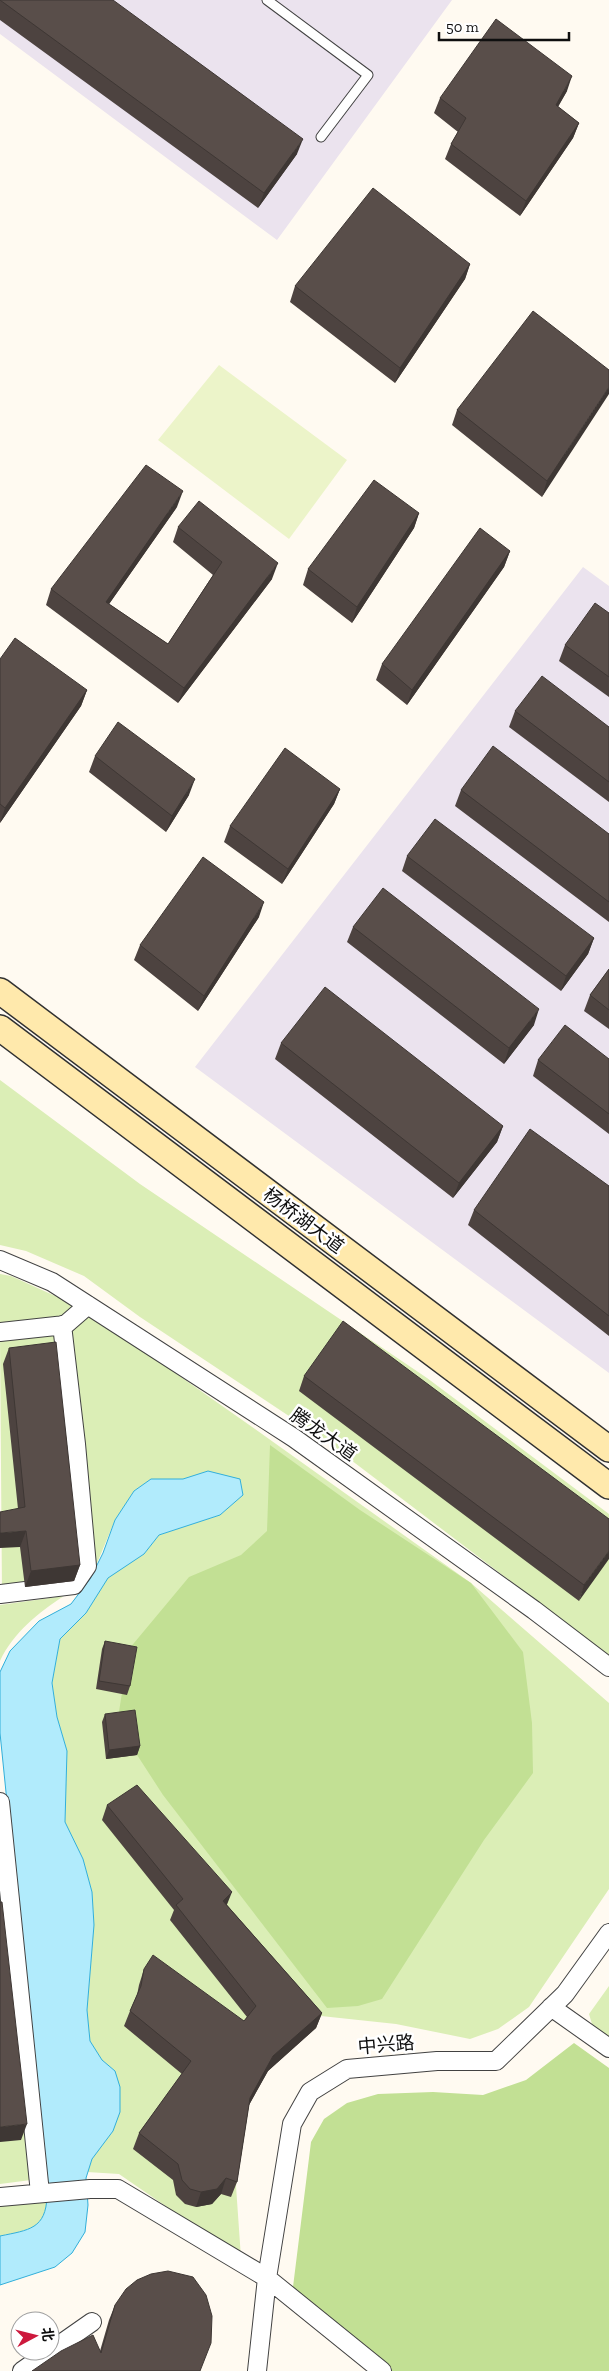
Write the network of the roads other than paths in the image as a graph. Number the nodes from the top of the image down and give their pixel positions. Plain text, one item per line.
1 (267, 0) edge
2 (320, 137) dead end
3 (0, 990) edge
4 (0, 1028) edge
5 (0, 1260) edge
6 (88, 1305) junction
7 (62, 1325) junction
8 (0, 1332) edge
9 (609, 1449) edge
10 (609, 1486) edge
11 (0, 1594) edge
12 (609, 1667) edge
13 (0, 1802) edge
14 (3, 1878) edge
15 (609, 1933) edge
16 (551, 2008) junction
17 (609, 2048) edge
18 (42, 2192) junction
19 (0, 2197) edge
20 (267, 2278) junction
21 (92, 2322) dead end
22 (22, 2371) edge
23 (257, 2371) edge
24 (382, 2371) edge

1 - 2 lane
3 - 9 main road, 杨桥湖大道
4 - 10 main road, 杨桥湖大道
5 - 6 street, 腾龙大道
6 - 7 street
6 - 12 street, 腾龙大道
7 - 8 street
7 - 11 street
13 - 14 street
14 - 18 street
15 - 16 street, 中兴路
16 - 17 street
16 - 20 street, 中兴路
18 - 19 street
18 - 20 street
20 - 23 street, 中兴路
20 - 24 street
21 - 22 street

